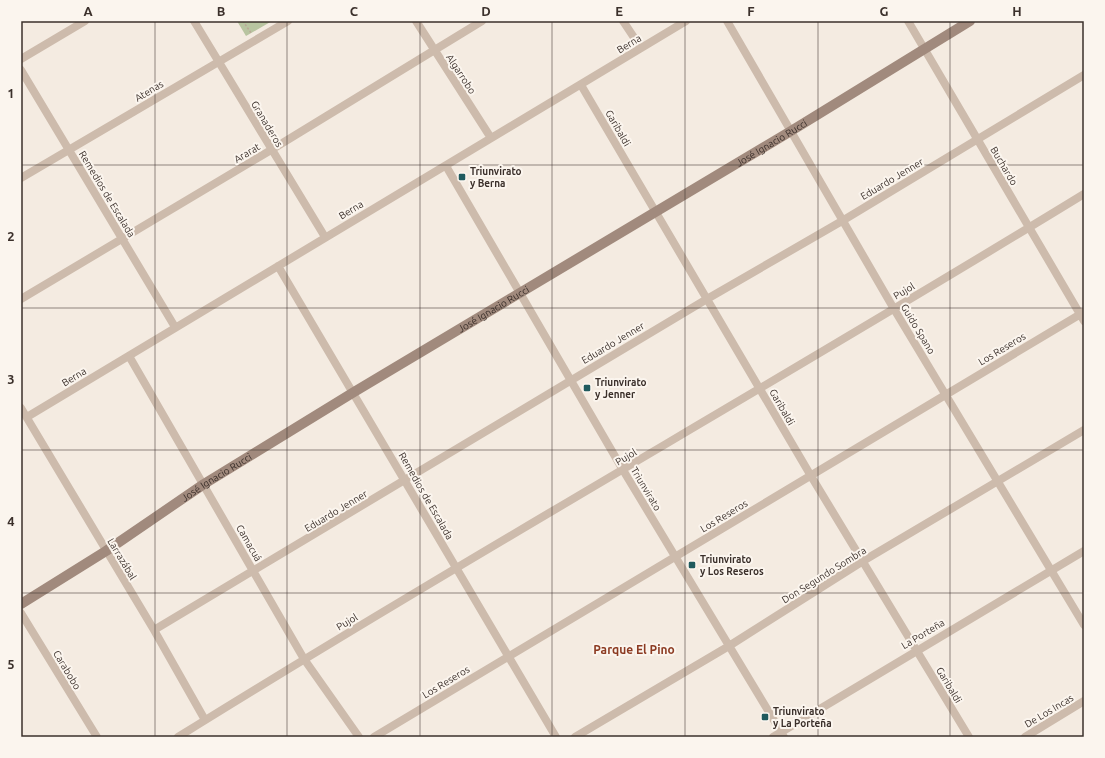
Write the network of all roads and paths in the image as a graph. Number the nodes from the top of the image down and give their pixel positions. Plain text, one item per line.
1 (85, 21) edge
2 (194, 21) edge
3 (243, 21) edge
4 (288, 21) edge
5 (416, 21) edge
6 (482, 21) edge
7 (623, 21) edge
8 (686, 21) edge
9 (727, 21) edge
10 (908, 21) edge
11 (970, 21) edge
12 (255, 41) junction
13 (641, 48) junction
14 (923, 48) junction
15 (434, 50) junction
16 (21, 59) edge
17 (218, 62) junction
18 (21, 70) edge
19 (1084, 74) edge
20 (581, 85) junction
21 (791, 131) junction
22 (491, 138) junction
23 (977, 140) junction
24 (68, 150) junction
25 (271, 150) junction
26 (446, 166) junction
27 (21, 178) edge
28 (1084, 194) edge
29 (655, 210) junction
30 (842, 221) junction
31 (1029, 228) junction
32 (325, 237) junction
33 (122, 239) junction
34 (278, 266) junction
35 (520, 292) junction
36 (21, 299) edge
37 (707, 299) junction
38 (894, 309) junction
39 (1083, 316) edge
40 (175, 328) junction
41 (129, 356) junction
42 (571, 380) junction
43 (759, 388) junction
44 (354, 392) junction
45 (945, 393) junction
46 (21, 408) edge
47 (27, 417) junction
48 (1084, 430) edge
49 (623, 470) junction
50 (811, 476) junction
51 (406, 480) junction
52 (998, 480) junction
53 (204, 484) junction
54 (106, 551) junction
55 (1084, 551) edge
56 (675, 557) junction
57 (863, 561) junction
58 (456, 568) junction
59 (1050, 571) junction
60 (254, 572) junction
61 (21, 604) edge
62 (21, 613) edge
63 (1084, 625) edge
64 (154, 630) junction
65 (729, 646) junction
66 (916, 650) junction
67 (507, 656) junction
68 (304, 660) junction
69 (1084, 701) edge
70 (205, 720) junction
71 (782, 735) edge
72 (97, 737) edge
73 (178, 737) edge
74 (359, 737) edge
75 (374, 737) edge
76 (556, 737) edge
77 (575, 737) edge
78 (773, 737) edge
79 (968, 737) edge
80 (1025, 737) edge

1 - 16 street
2 - 17 street, Granaderos
3 - 12 path
4 - 12 street, Atenas
5 - 15 street, Algarrobo
6 - 15 street, Ararat
7 - 13 street
8 - 13 street, Berna
9 - 21 street, Guido Spano
10 - 14 street, Buchardo
11 - 14 street, José Ignacio Rucci
12 - 17 street, Atenas
13 - 20 street, Berna
14 - 21 street, José Ignacio Rucci
14 - 23 street, Buchardo
15 - 22 street, Algarrobo
15 - 25 street, Ararat
17 - 24 street, Atenas
17 - 25 street, Granaderos
18 - 24 street, Remedios de Escalada
19 - 23 street, Eduardo Jenner
20 - 22 street, Berna
20 - 29 street, Garibaldi
21 - 29 street, José Ignacio Rucci
21 - 30 street, Guido Spano
22 - 26 street, Berna
23 - 30 street, Eduardo Jenner
23 - 31 street, Buchardo
24 - 27 street, Atenas
24 - 33 street, Remedios de Escalada
25 - 32 street, Granaderos
25 - 33 street, Ararat
26 - 32 street, Berna
26 - 35 street, Triunvirato
28 - 31 street, Pujol
29 - 35 street, José Ignacio Rucci
29 - 37 street, Garibaldi
30 - 37 street, Eduardo Jenner
30 - 38 street, Guido Spano
31 - 38 street, Pujol
31 - 39 street, Buchardo
32 - 34 street, Berna
33 - 36 street, Ararat
33 - 40 street, Remedios de Escalada
34 - 40 street, Berna
34 - 44 street, Remedios de Escalada
35 - 42 street, Triunvirato
35 - 44 street, José Ignacio Rucci
37 - 42 street, Eduardo Jenner
37 - 43 street, Garibaldi
38 - 43 street, Pujol
38 - 45 street, Guido Spano
39 - 45 street, Los Reseros
40 - 41 street, Berna
41 - 47 street, Berna
41 - 53 street, Camacuá
42 - 49 street, Triunvirato
42 - 51 street, Eduardo Jenner
43 - 49 street, Pujol
43 - 50 street, Garibaldi
44 - 51 street, Remedios de Escalada
44 - 53 street, José Ignacio Rucci
45 - 50 street, Los Reseros
45 - 52 street, Guido Spano
46 - 47 street, Larrazábal
47 - 54 street, Larrazábal
48 - 52 street, Don Segundo Sombra
49 - 56 street, Triunvirato
49 - 58 street, Pujol
50 - 56 street, Los Reseros
50 - 57 street, Garibaldi
51 - 58 street, Remedios de Escalada
51 - 60 street, Eduardo Jenner
52 - 57 street, Don Segundo Sombra
52 - 59 street, Guido Spano
53 - 54 street, José Ignacio Rucci
53 - 60 street, Camacuá
54 - 61 street, José Ignacio Rucci
54 - 64 street, Larrazábal
55 - 59 street, La Porteña
56 - 65 street, Triunvirato
56 - 67 street, Los Reseros
57 - 65 street, Don Segundo Sombra
57 - 66 street, Garibaldi
58 - 67 street, Remedios de Escalada
58 - 68 street, Pujol
59 - 63 street, Guido Spano
59 - 66 street, La Porteña
60 - 64 street, Eduardo Jenner
60 - 68 street, Camacuá
62 - 72 street, Carabobo
64 - 70 street, Larrazábal
65 - 71 street, Triunvirato
65 - 77 street, Don Segundo Sombra
66 - 71 street, La Porteña
66 - 79 street, Garibaldi
67 - 75 street, Los Reseros
67 - 76 street, Remedios de Escalada
68 - 70 street, Pujol
68 - 74 street, Camacuá
69 - 80 street, De Los Incas
70 - 73 street, Pujol
71 - 78 street, La Porteña

